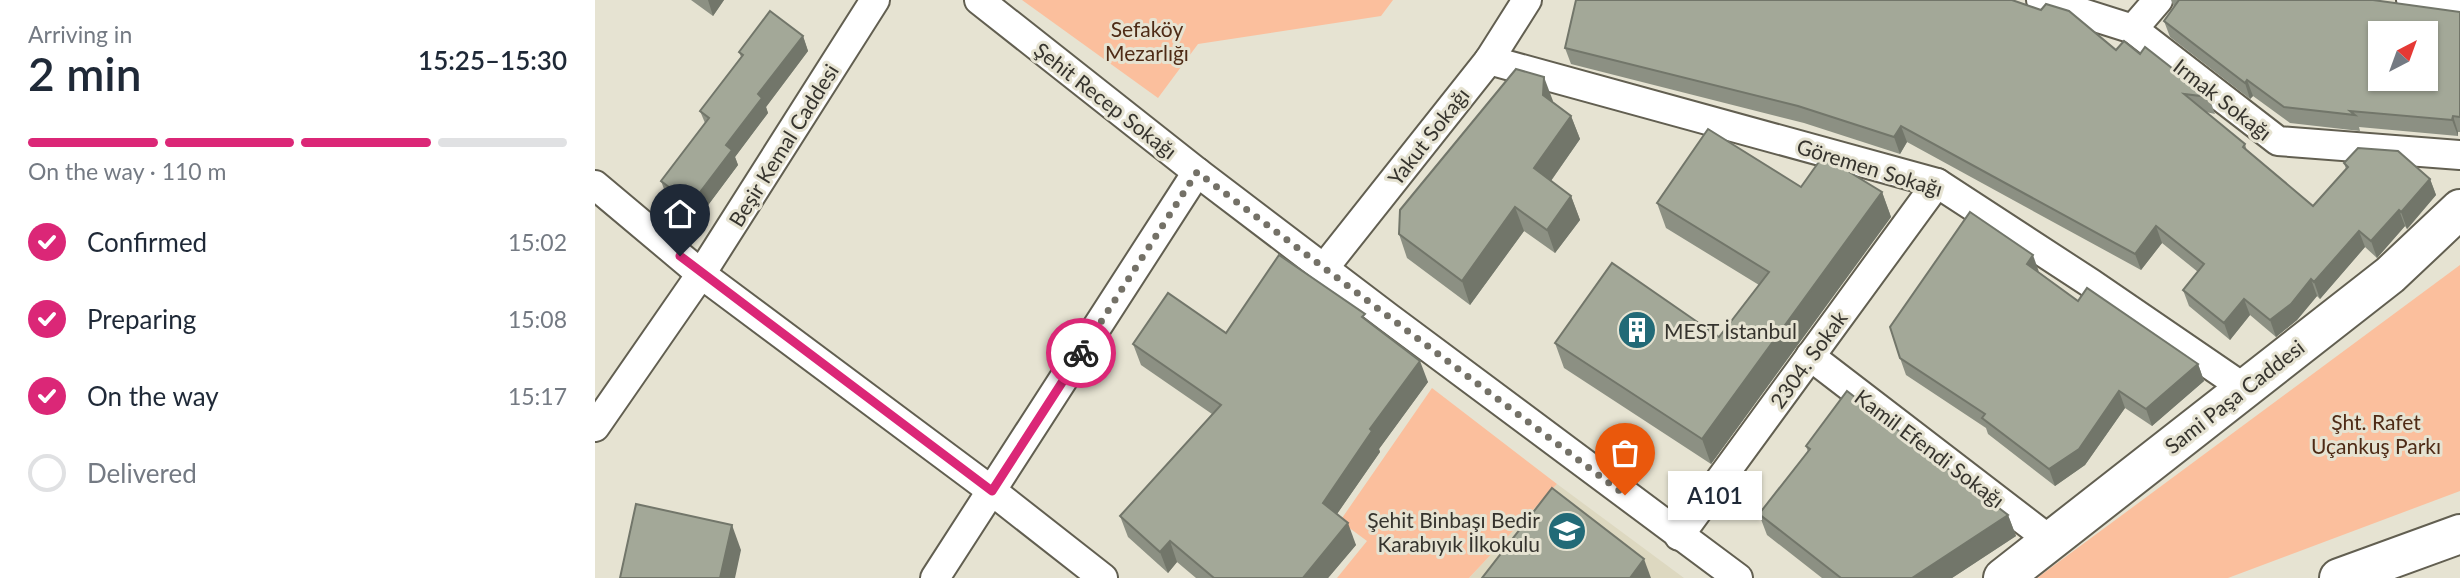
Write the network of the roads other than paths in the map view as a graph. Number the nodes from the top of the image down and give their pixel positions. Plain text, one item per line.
1 (874, 0) edge
2 (979, 0) edge
3 (1527, 0) edge
4 (2041, 0) edge
5 (2158, 0) edge
6 (2411, 0) edge
7 (2460, 6) edge
8 (2133, 29) junction
9 (1489, 60) junction
10 (2460, 155) edge
11 (1197, 172) junction
12 (1937, 183) junction
13 (595, 185) edge
14 (2460, 209) edge
15 (1324, 268) junction
16 (701, 274) junction
17 (1810, 356) junction
18 (2244, 388) junction
19 (595, 427) edge
20 (992, 491) junction
21 (2460, 534) edge
22 (1679, 536) junction
23 (2051, 541) junction
24 (935, 578) edge
25 (1103, 578) edge
26 (1738, 578) edge
27 (2003, 578) edge
28 (2339, 578) edge

1 - 16 street, Beşir Kemal Caddesi
2 - 11 street, Şehit Recep Sokağı
3 - 9 street, Yakut Sokağı
4 - 8 street, Irmak Sokağı
5 - 8 street
6 - 7 street
8 - 10 street, Irmak Sokağı
9 - 12 street, Göremen Sokağı
9 - 15 street, Yakut Sokağı
11 - 15 street, Şehit Recep Sokağı
11 - 20 street
12 - 17 street, 2304. Sokak
12 - 18 street, Göremen Sokağı
13 - 16 street
14 - 18 street, Sami Paşa Caddesi
15 - 22 street, Şehit Recep Sokağı
16 - 19 street, Beşir Kemal Caddesi
16 - 20 street
17 - 22 street, 2304. Sokak
17 - 23 street, Kamil Efendi Sokağı
18 - 23 street, Sami Paşa Caddesi
20 - 24 street
20 - 25 street
21 - 28 street
22 - 26 street, Şehit Recep Sokağı
23 - 27 street, Sami Paşa Caddesi

